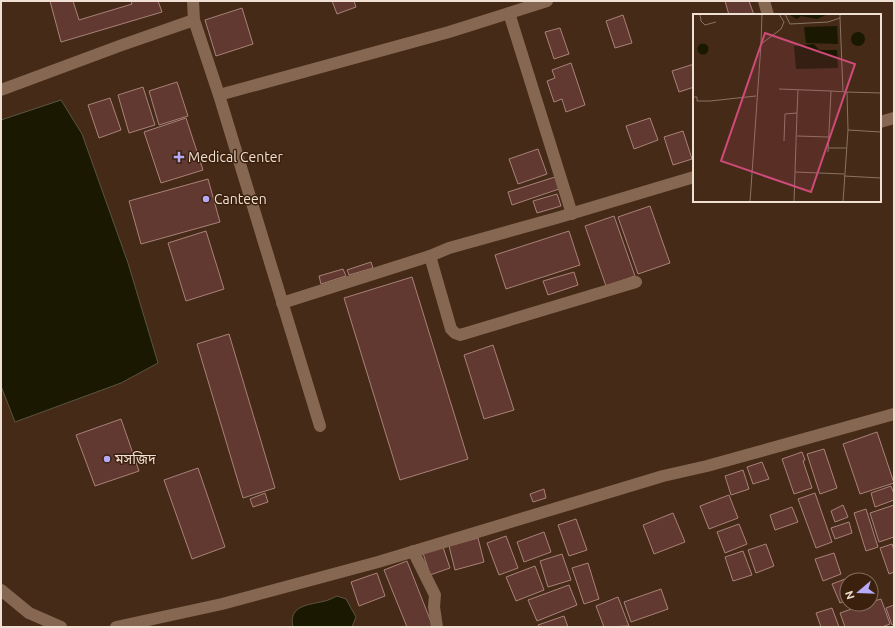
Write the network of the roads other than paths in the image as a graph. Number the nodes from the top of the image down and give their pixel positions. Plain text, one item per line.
1 (193, 1) edge
2 (547, 1) edge
3 (764, 1) edge
4 (510, 13) junction
5 (768, 14) edge
6 (194, 20) junction
7 (1, 90) edge
8 (219, 95) junction
9 (894, 118) edge
10 (881, 122) edge
11 (693, 177) edge
12 (572, 214) junction
13 (430, 256) junction
14 (636, 282) dead end
15 (282, 303) junction
16 (894, 414) edge
17 (320, 426) dead end
18 (413, 551) junction
19 (1, 590) edge
20 (61, 627) edge
21 (116, 627) edge
22 (437, 627) edge

1 - 6 street
2 - 4 street
3 - 5 street
4 - 8 street
4 - 12 street
6 - 7 street
6 - 8 street
8 - 15 street
9 - 10 street
11 - 12 street
12 - 13 street
13 - 14 street
13 - 15 street
15 - 17 street
16 - 18 street
18 - 21 street
18 - 22 street
19 - 20 street

